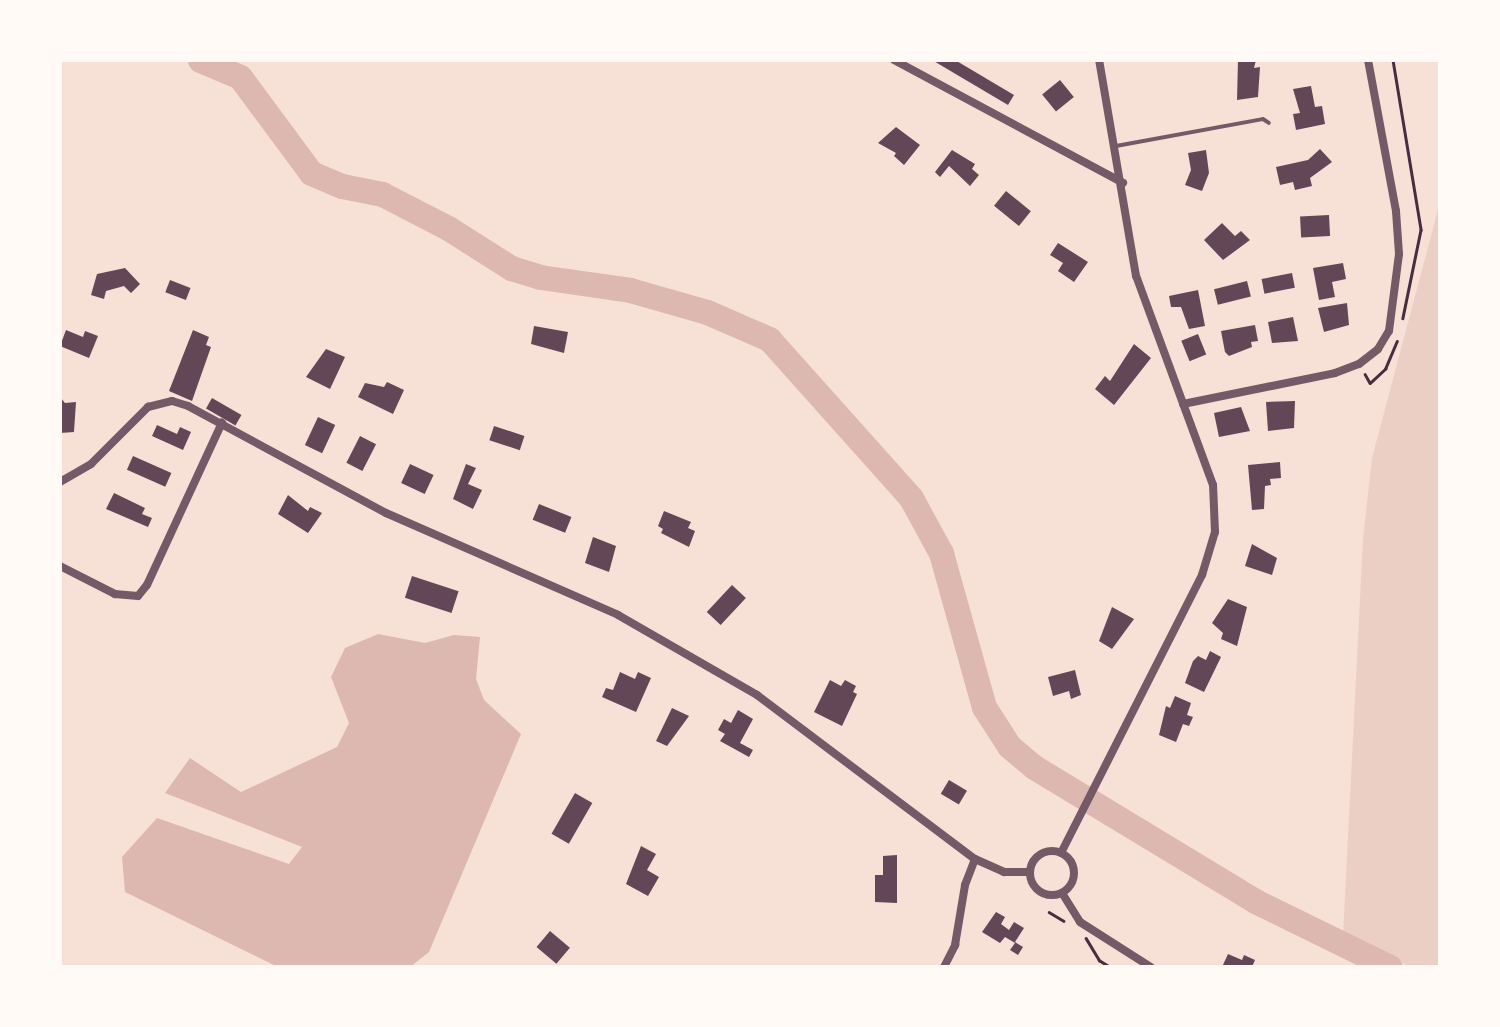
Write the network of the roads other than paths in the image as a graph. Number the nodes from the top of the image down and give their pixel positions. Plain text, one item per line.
1 (894, 60) edge
2 (1099, 60) edge
3 (1368, 60) edge
4 (1269, 123) dead end
5 (1116, 146) junction
6 (1123, 183) junction
7 (1183, 404) junction
8 (222, 423) junction
9 (60, 482) edge
10 (60, 566) edge
11 (1061, 853) junction
12 (976, 858) junction
13 (1029, 872) junction
14 (1062, 893) junction
15 (944, 967) edge
16 (1151, 967) edge

1 - 6 street
2 - 5 street
3 - 7 street
4 - 5 lane
5 - 6 street
6 - 7 street
7 - 11 street
8 - 9 street
8 - 10 street
8 - 12 street
11 - 13 street
11 - 14 street
12 - 13 street
12 - 15 street
13 - 14 street
14 - 16 street

